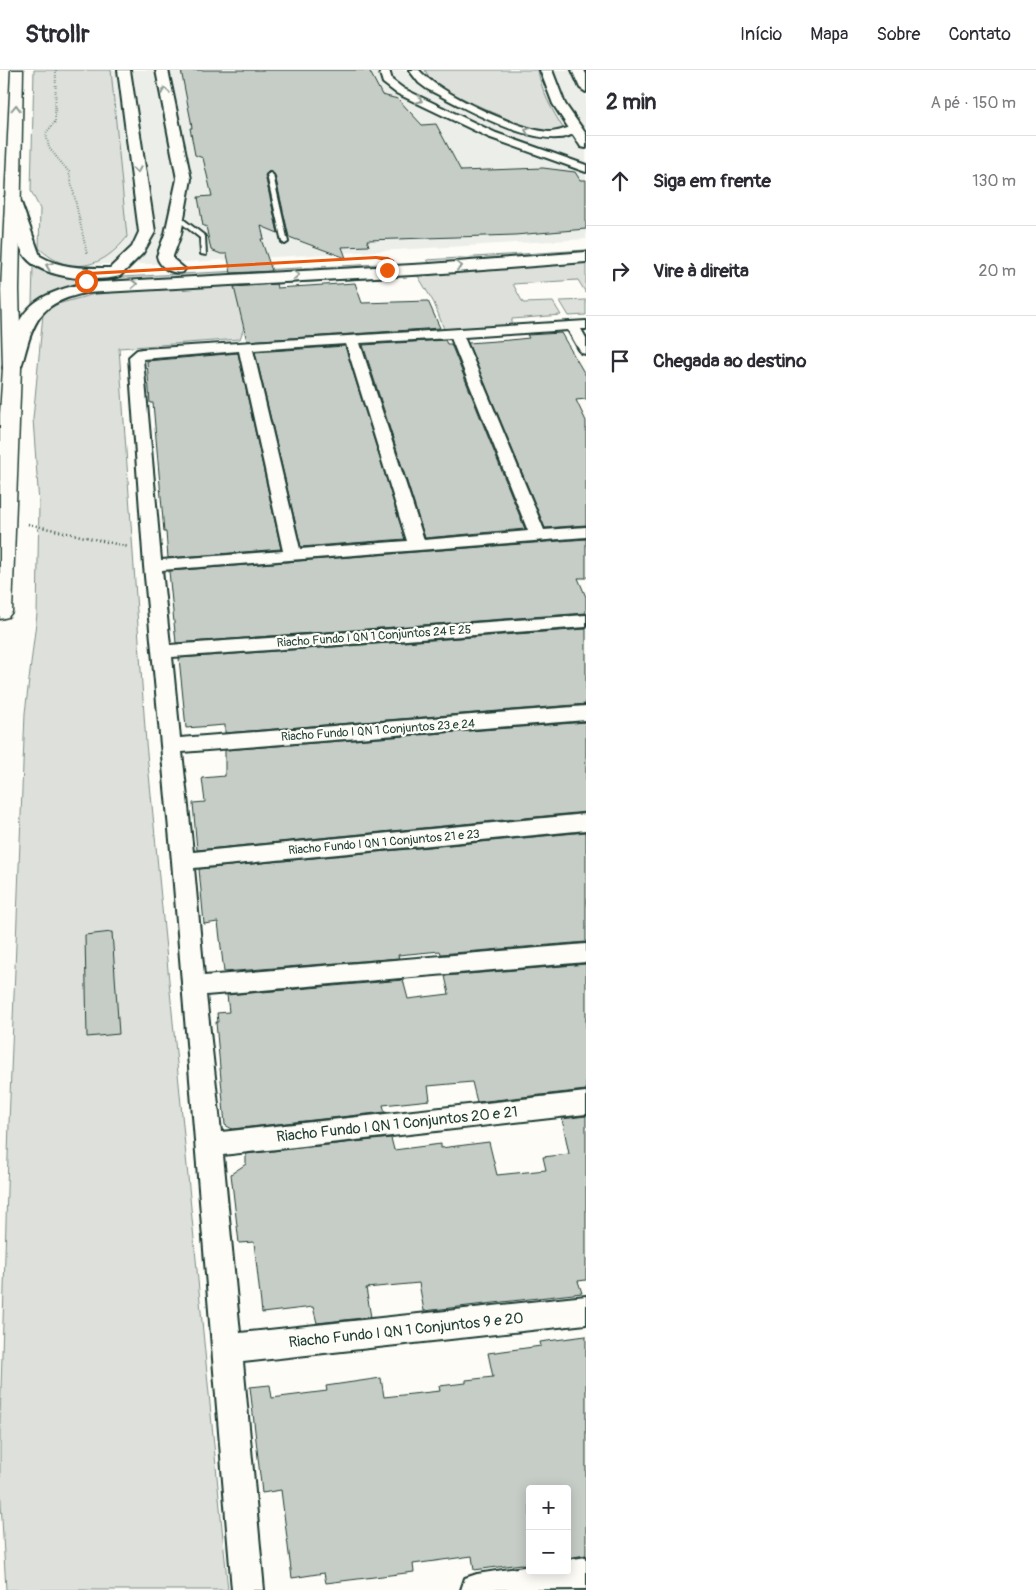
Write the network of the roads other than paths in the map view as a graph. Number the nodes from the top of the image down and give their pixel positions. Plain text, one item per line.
1 (17, 70) edge
2 (124, 70) edge
3 (162, 70) edge
4 (384, 70) edge
5 (414, 70) edge
6 (546, 70) edge
7 (575, 129) junction
8 (154, 134) junction
9 (586, 144) edge
10 (586, 169) edge
11 (270, 175) dead end
12 (12, 197) junction
13 (177, 217) junction
14 (147, 232) junction
15 (173, 234) junction
16 (286, 242) dead end
17 (586, 246) edge
18 (204, 254) dead end
19 (586, 256) edge
20 (426, 262) junction
21 (381, 264) junction
22 (177, 269) junction
23 (114, 273) junction
24 (579, 325) edge
25 (456, 333) junction
26 (352, 340) junction
27 (245, 347) junction
28 (586, 350) edge
29 (12, 368) junction
30 (586, 532) edge
31 (538, 535) junction
32 (417, 545) junction
33 (293, 555) junction
34 (152, 558) junction
35 (0, 612) edge
36 (586, 621) edge
37 (162, 652) junction
38 (586, 713) edge
39 (170, 746) junction
40 (586, 822) edge
41 (183, 861) junction
42 (586, 953) edge
43 (193, 987) junction
44 (586, 1103) edge
45 (209, 1145) junction
46 (586, 1310) edge
47 (226, 1350) junction
48 (586, 1573) edge
49 (248, 1590) edge
50 (477, 1590) edge

12 -> 1 highway
2 - 8 street
8 -> 3 street
4 -> 10 street
7 -> 5 street
6 - 7 street
7 - 9 street
8 - 13 street
8 -> 14 street
11 - 16 lane
23 -> 12 street
12 - 29 highway
13 - 15 street
13 - 18 lane
14 - 15 street
14 - 23 street
15 - 22 street
17 - 20 street
20 -> 19 street
20 - 21 street
21 - 22 street
29 -> 21 street
22 - 23 street
24 - 25 street
24 - 28 street
25 - 26 street
25 - 31 street
26 - 27 street
26 - 32 street
27 - 33 street
27 - 34 street
29 - 35 highway
30 - 31 street
31 - 32 street
32 - 33 street
33 - 34 street
34 - 37 street
36 - 37 street, Riacho Fundo I QN 1 Conjuntos 24 E 25
37 - 39 street
38 - 39 street, Riacho Fundo I QN 1 Conjuntos 23 e 24
39 - 41 street
40 - 41 street, Riacho Fundo I QN 1 Conjuntos 21 e 23
41 - 43 street
42 - 43 street
43 - 45 street
44 - 45 street, Riacho Fundo I QN 1 Conjuntos 20 e 21
45 - 47 street
46 - 47 street, Riacho Fundo I QN 1 Conjuntos 9 e 20
47 - 49 street
48 - 50 street

